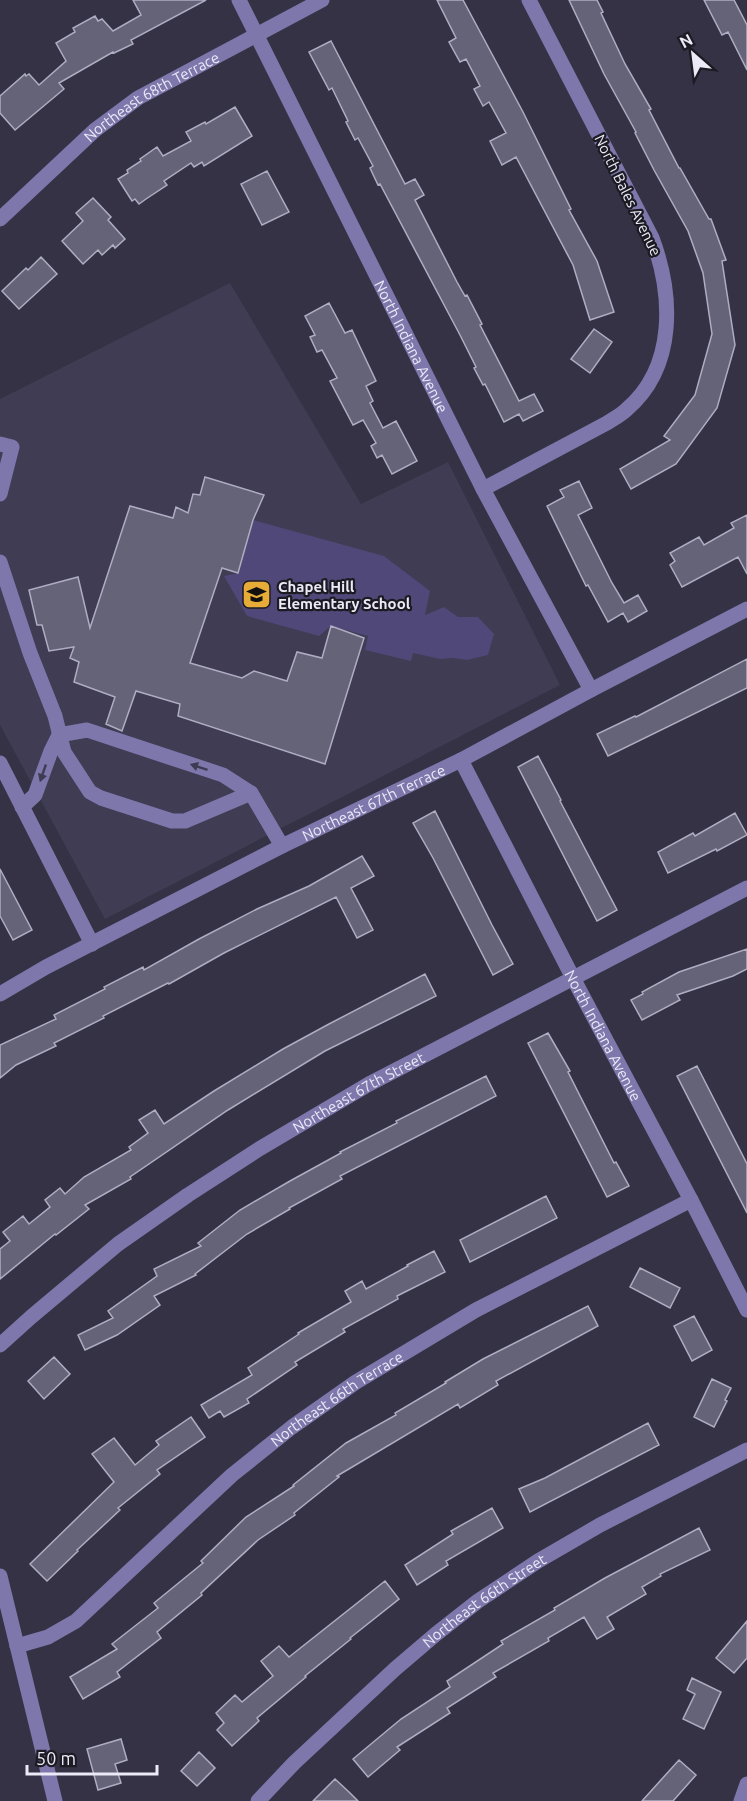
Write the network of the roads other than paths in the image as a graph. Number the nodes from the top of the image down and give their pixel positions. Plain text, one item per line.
1 (238, 0) edge
2 (322, 0) edge
3 (529, 0) edge
4 (256, 34) junction
5 (0, 219) edge
6 (6, 446) edge
7 (483, 489) junction
8 (0, 494) edge
9 (0, 562) edge
10 (747, 609) edge
11 (591, 690) junction
12 (59, 735) junction
13 (462, 760) junction
14 (0, 763) edge
15 (251, 793) junction
16 (22, 807) junction
17 (282, 846) junction
18 (747, 888) edge
19 (92, 944) junction
20 (573, 978) junction
21 (0, 994) edge
22 (691, 1200) junction
23 (747, 1310) edge
24 (0, 1345) edge
25 (747, 1450) edge
26 (0, 1576) edge
27 (17, 1646) junction
28 (747, 1784) edge
29 (54, 1801) edge
30 (258, 1801) edge
31 (741, 1801) edge

1 - 4 street, North Indiana Avenue
2 - 4 street, Northeast 68th Terrace
3 - 7 street, North Bales Avenue
4 - 5 street, Northeast 68th Terrace
4 - 7 street, North Indiana Avenue
6 - 8 street
7 - 11 street, North Indiana Avenue
9 - 12 street
10 - 11 street, Northeast 67th Terrace
11 - 13 street, Northeast 67th Terrace
15 -> 12 street
12 - 15 street
12 -> 16 street
13 - 17 street, Northeast 67th Terrace
13 - 20 street, North Indiana Avenue
14 - 16 street
15 - 17 street
16 - 19 street
17 - 19 street, Northeast 67th Terrace
18 - 20 street, Northeast 67th Street
19 - 21 street, Northeast 67th Terrace
20 - 22 street, North Indiana Avenue
20 - 24 street, Northeast 67th Street
22 - 23 street, North Indiana Avenue
22 - 27 street, Northeast 66th Terrace
25 - 30 street, Northeast 66th Street
26 - 27 street
27 - 29 street
28 - 31 street

